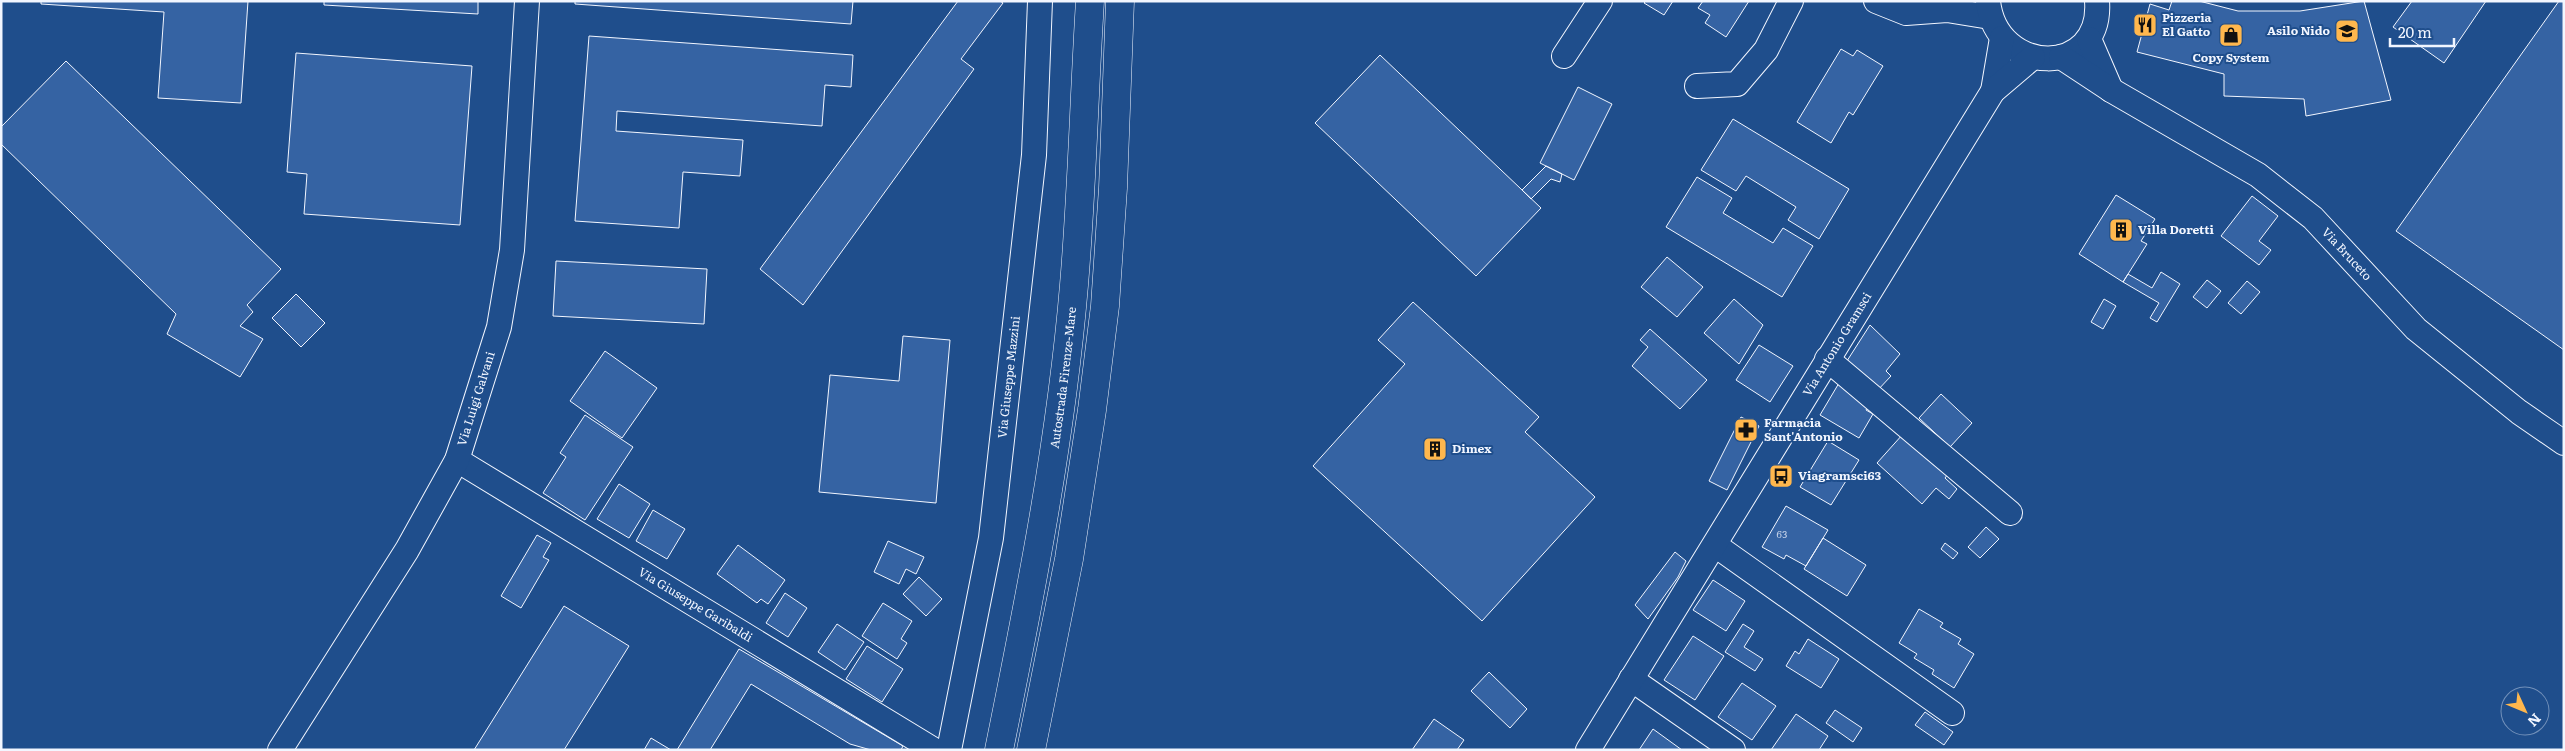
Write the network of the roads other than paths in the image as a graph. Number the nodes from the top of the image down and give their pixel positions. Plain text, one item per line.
1 (527, 1) edge
2 (1040, 1) edge
3 (1090, 1) edge
4 (1120, 1) edge
5 (1600, 1) edge
6 (1791, 1) edge
7 (1876, 1) edge
8 (2101, 5) edge
9 (1955, 6) edge
10 (1989, 9) edge
11 (2002, 38) junction
12 (2089, 39) junction
13 (1564, 56) dead end
14 (2033, 57) junction
15 (2061, 57) junction
16 (1698, 86) dead end
17 (2111, 90) junction
18 (1992, 91) junction
19 (1827, 359) junction
20 (2564, 443) edge
21 (457, 460) junction
22 (2010, 513) dead end
23 (1715, 545) junction
24 (1631, 679) junction
25 (1952, 713) dead end
26 (280, 750) edge
27 (934, 750) edge
28 (949, 750) edge
29 (999, 750) edge
30 (1031, 750) edge
31 (1588, 750) edge
32 (1733, 750) edge

1 - 21 street, Via Luigi Galvani
2 - 28 street, Via Giuseppe Mazzini
3 - 29 highway, Autostrada Firenze-Mare
4 - 30 highway
5 - 13 street
6 - 16 street
7 - 9 street
8 - 12 street
9 - 10 street
10 - 11 street
11 - 14 street
11 - 18 street, Via Antonio Gramsci
12 - 15 street
12 - 17 street
14 - 15 street
14 - 18 street, Via Antonio Gramsci
15 - 17 street, Via Bruceto
17 - 20 street, Via Bruceto
18 - 19 street, Via Antonio Gramsci
19 - 22 street
19 - 23 street, Via Antonio Gramsci
21 - 26 street, Via Luigi Galvani
21 - 27 street, Via Giuseppe Garibaldi
23 - 24 street, Via Antonio Gramsci
23 - 25 street
24 - 31 street, Via Antonio Gramsci
24 - 32 street

